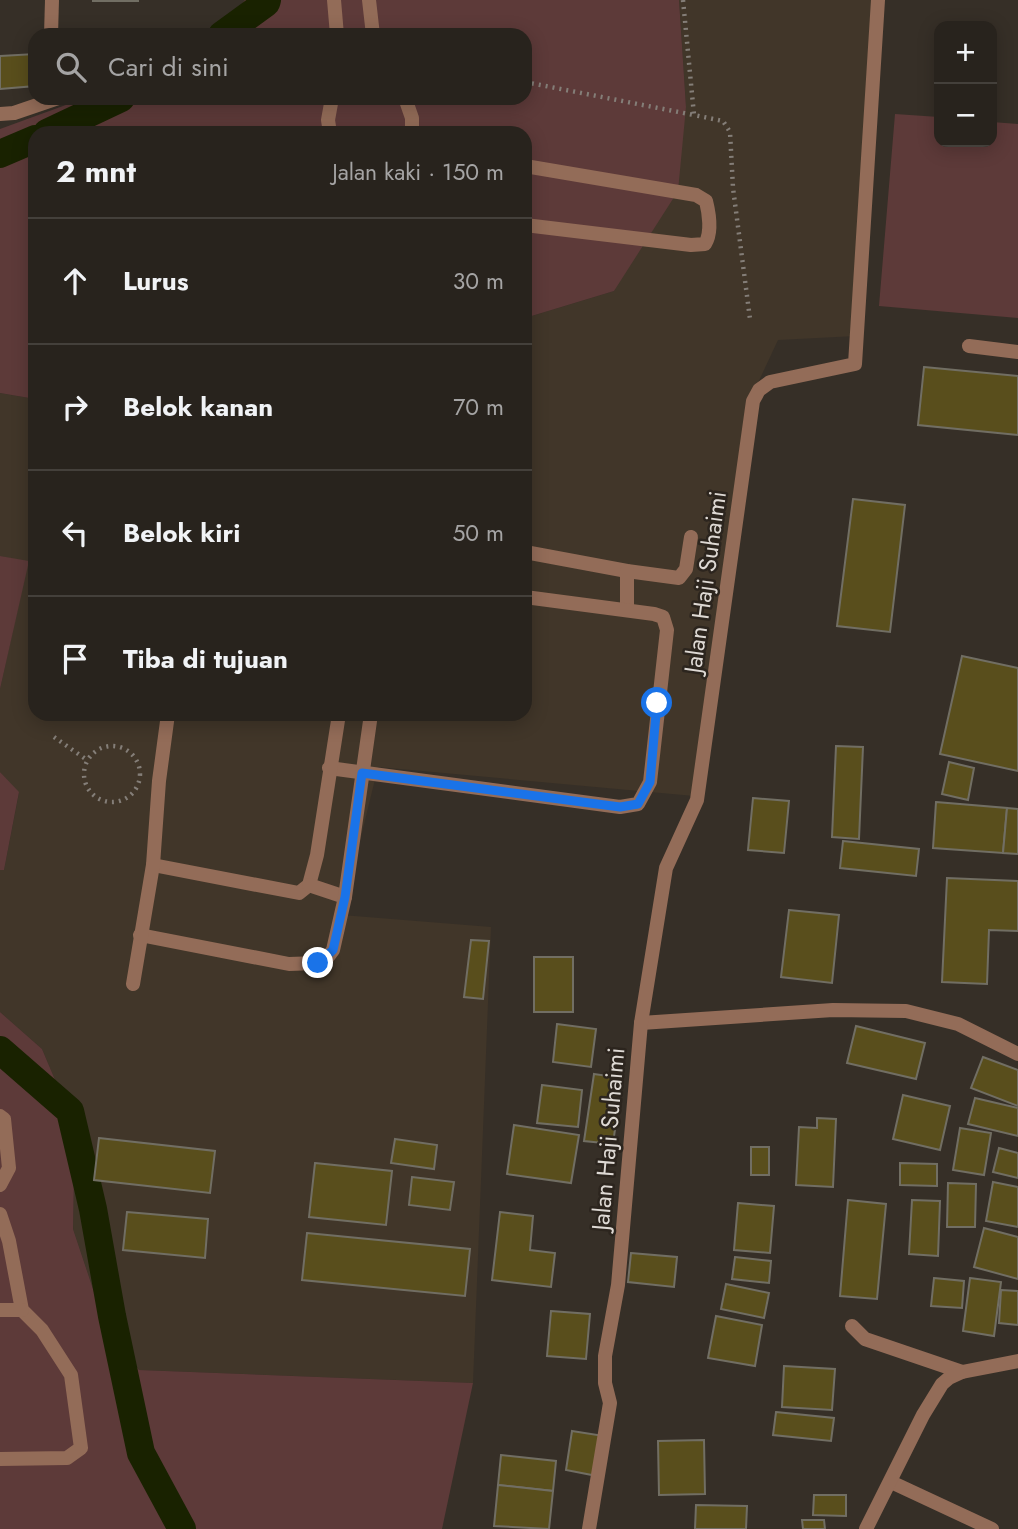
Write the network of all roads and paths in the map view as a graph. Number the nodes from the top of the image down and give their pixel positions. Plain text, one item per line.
1 (51, 0) edge
2 (334, 0) edge
3 (369, 0) edge
4 (683, 0) edge
5 (878, 0) edge
6 (51, 28) edge
7 (336, 28) edge
8 (372, 28) edge
9 (532, 83) edge
10 (37, 105) edge
11 (330, 105) edge
12 (407, 105) edge
13 (0, 114) edge
14 (694, 115) junction
15 (328, 126) edge
16 (412, 126) edge
17 (532, 167) edge
18 (532, 226) edge
19 (750, 319) dead end
20 (969, 346) dead end
21 (1018, 352) edge
22 (691, 537) dead end
23 (532, 553) edge
24 (627, 571) junction
25 (532, 598) edge
26 (627, 610) junction
27 (167, 721) edge
28 (338, 721) edge
29 (370, 721) edge
30 (54, 737) dead end
31 (87, 760) junction
32 (329, 768) junction
33 (362, 773) junction
34 (153, 864) junction
35 (309, 885) junction
36 (345, 897) junction
37 (140, 935) junction
38 (133, 985) dead end
39 (640, 1023) junction
40 (1018, 1054) edge
41 (0, 1116) edge
42 (0, 1185) edge
43 (0, 1214) edge
44 (0, 1310) edge
45 (22, 1310) junction
46 (852, 1326) dead end
47 (1018, 1361) edge
48 (962, 1372) junction
49 (0, 1459) edge
50 (891, 1482) junction
51 (589, 1529) edge
52 (866, 1529) edge
53 (992, 1529) edge

1 - 6 street
2 - 7 street
3 - 8 street
4 - 14 path
5 - 39 street, Jalan Haji Suhaimi
9 - 14 path
10 - 13 street
11 - 15 street
12 - 16 street
14 - 19 path
17 - 18 street
20 - 21 street
22 - 24 street
23 - 24 street
24 - 26 street
25 - 26 street
26 - 33 street
27 - 34 street
28 - 32 street
29 - 33 street
30 - 31 path
31 - 31 path
32 - 33 street
32 - 35 street
33 - 36 street
34 - 35 street
34 - 37 street
35 - 36 street
36 - 37 street
37 - 38 street
39 - 40 street
39 - 51 street, Jalan Haji Suhaimi
41 - 42 street
43 - 45 street
44 - 45 street
45 - 49 street
46 - 48 street
47 - 48 street
48 - 50 street
50 - 52 street
50 - 53 street

